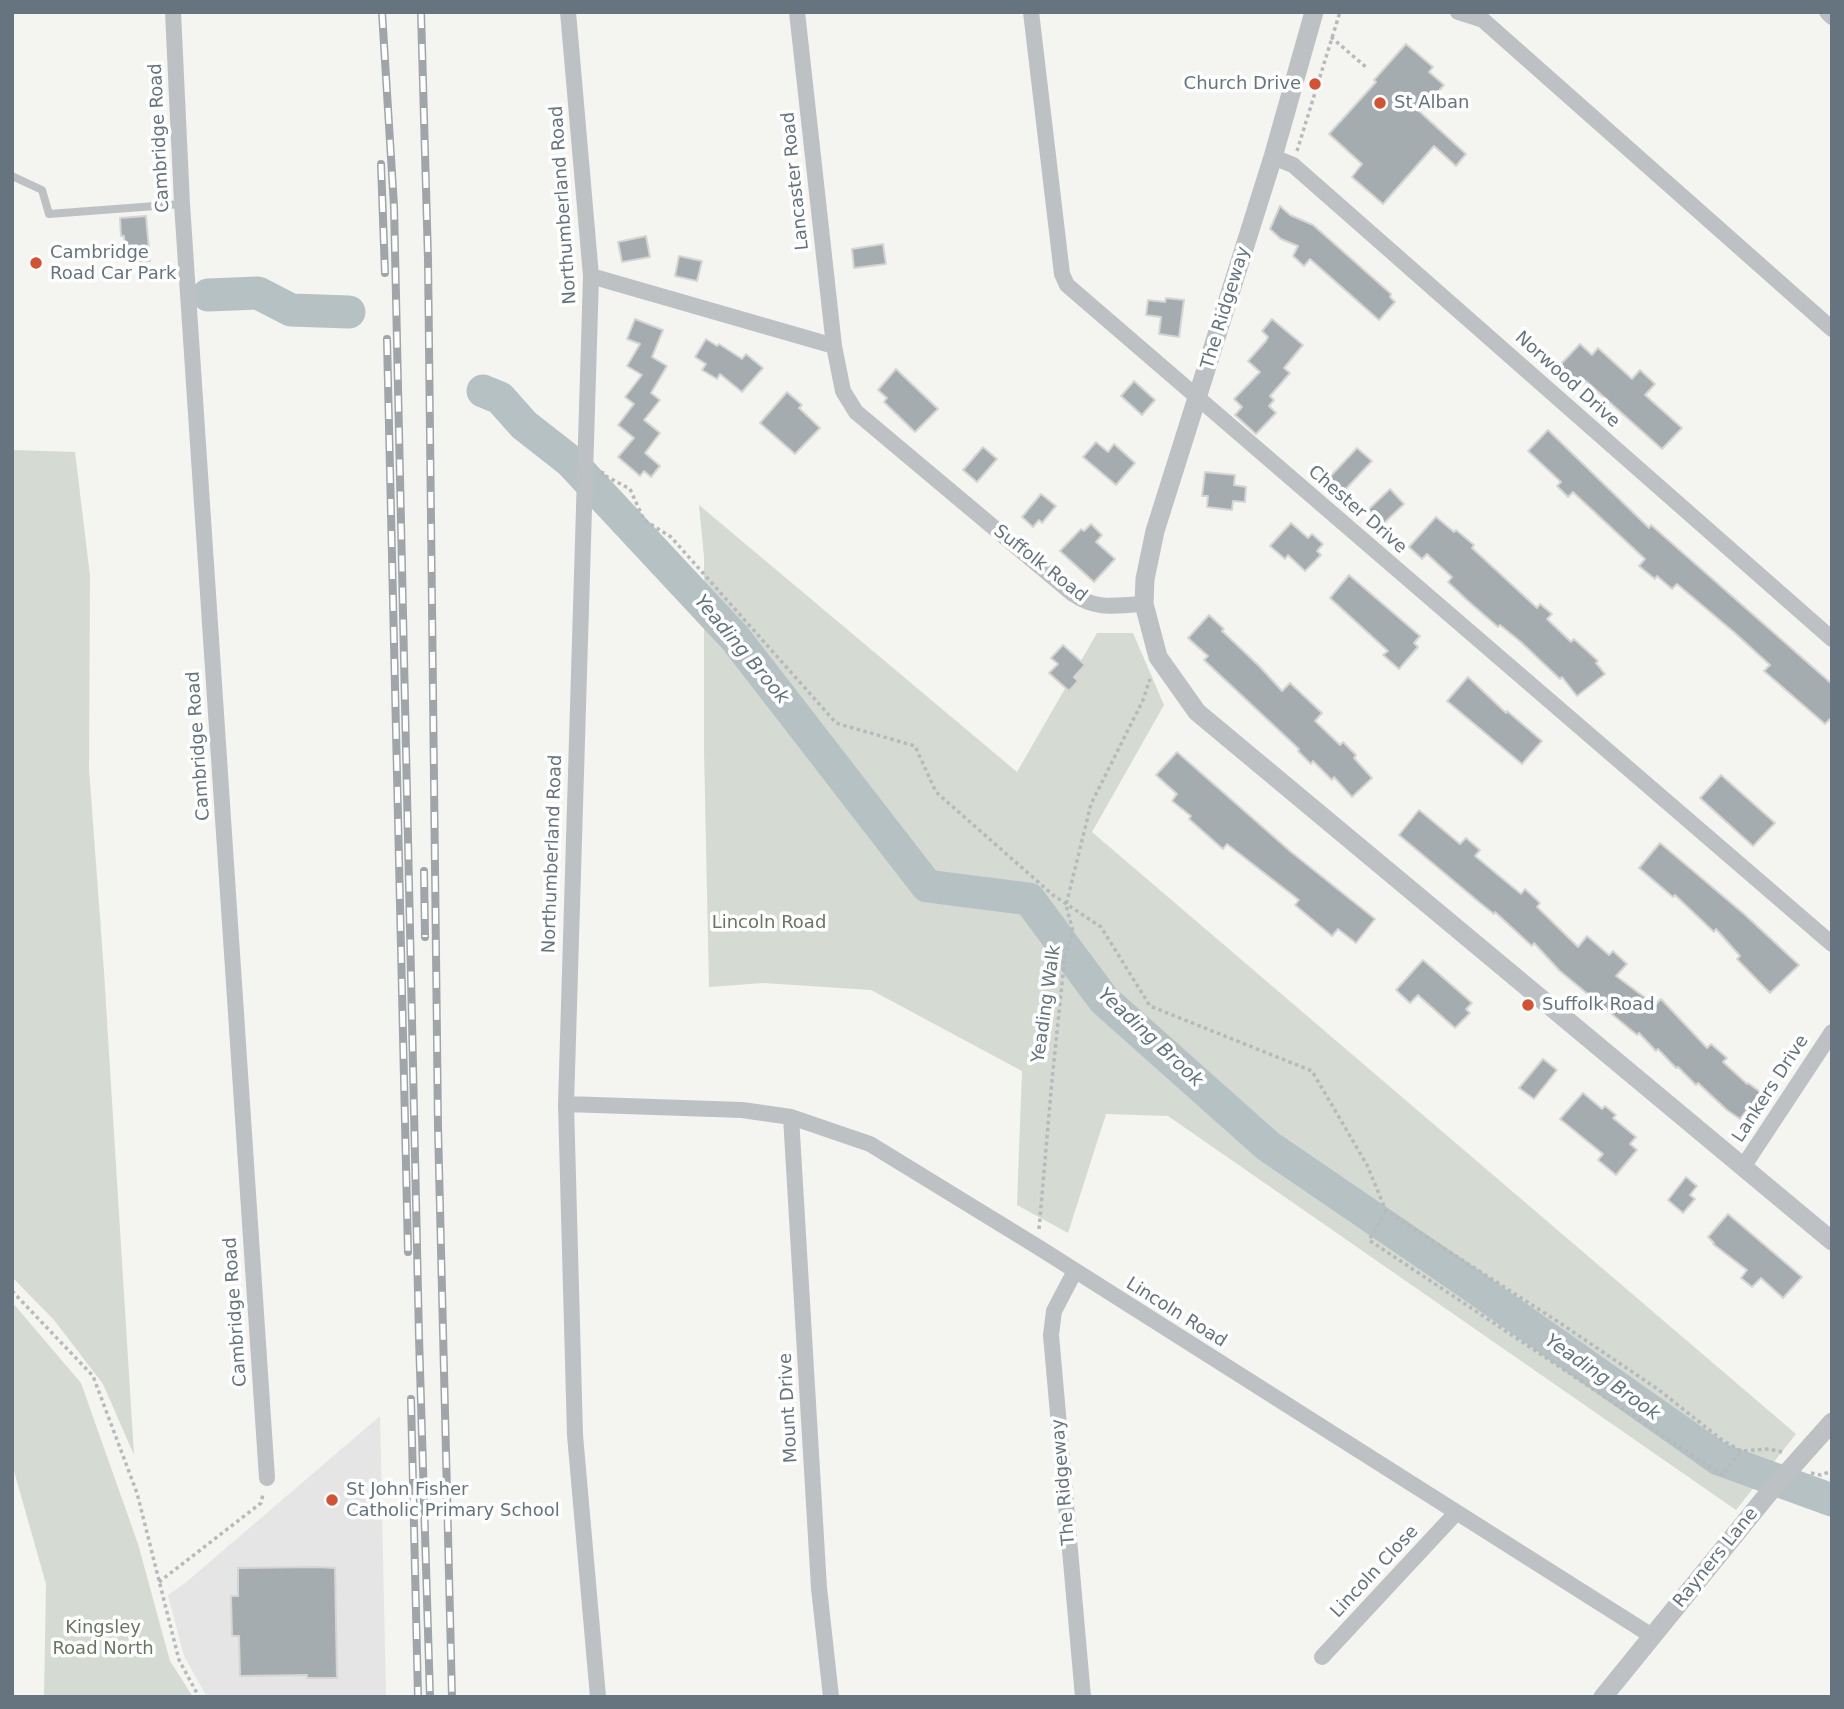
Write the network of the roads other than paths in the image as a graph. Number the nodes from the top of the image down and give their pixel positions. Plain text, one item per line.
1 (173, 12) edge
2 (568, 12) edge
3 (797, 12) edge
4 (1031, 12) edge
5 (1314, 12) edge
6 (1458, 12) edge
7 (1827, 12) edge
8 (1832, 17) edge
9 (1272, 157) junction
10 (12, 176) edge
11 (182, 204) junction
12 (592, 276) junction
13 (1832, 329) edge
14 (834, 346) junction
15 (1198, 396) junction
16 (1144, 604) junction
17 (1832, 639) edge
18 (1832, 944) edge
19 (1832, 1032) edge
20 (566, 1104) junction
21 (791, 1116) junction
22 (1743, 1167) junction
23 (1832, 1241) edge
24 (1075, 1271) junction
25 (1832, 1422) edge
26 (267, 1478) road end
27 (1456, 1514) junction
28 (1652, 1636) junction
29 (1322, 1657) dead end
30 (598, 1697) edge
31 (831, 1697) edge
32 (1083, 1697) edge
33 (1604, 1697) edge

1 - 11 street, Cambridge Road
2 - 12 street, Northumberland Road
3 - 14 street, Lancaster Road
4 - 15 street, Chester Drive
5 - 9 street, The Ridgeway
6 - 13 street
7 - 8 street
9 - 15 street, The Ridgeway
9 - 17 street, Norwood Drive
10 - 11 lane
11 - 26 street, Cambridge Road
12 - 14 street
12 - 20 street, Northumberland Road
14 - 16 street, Suffolk Road
15 - 16 street, The Ridgeway
15 - 18 street, Chester Drive
16 - 22 street
19 - 22 street, Lankers Drive
20 - 21 street, Lincoln Road
20 - 30 street, Northumberland Road
21 - 24 street, Lincoln Road
21 - 31 street, Mount Drive
22 - 23 street
24 - 27 street, Lincoln Road
24 - 32 street, The Ridgeway
25 - 28 street, Rayners Lane
27 - 28 street, Lincoln Road
27 - 29 street, Lincoln Close
28 - 33 street, Rayners Lane

